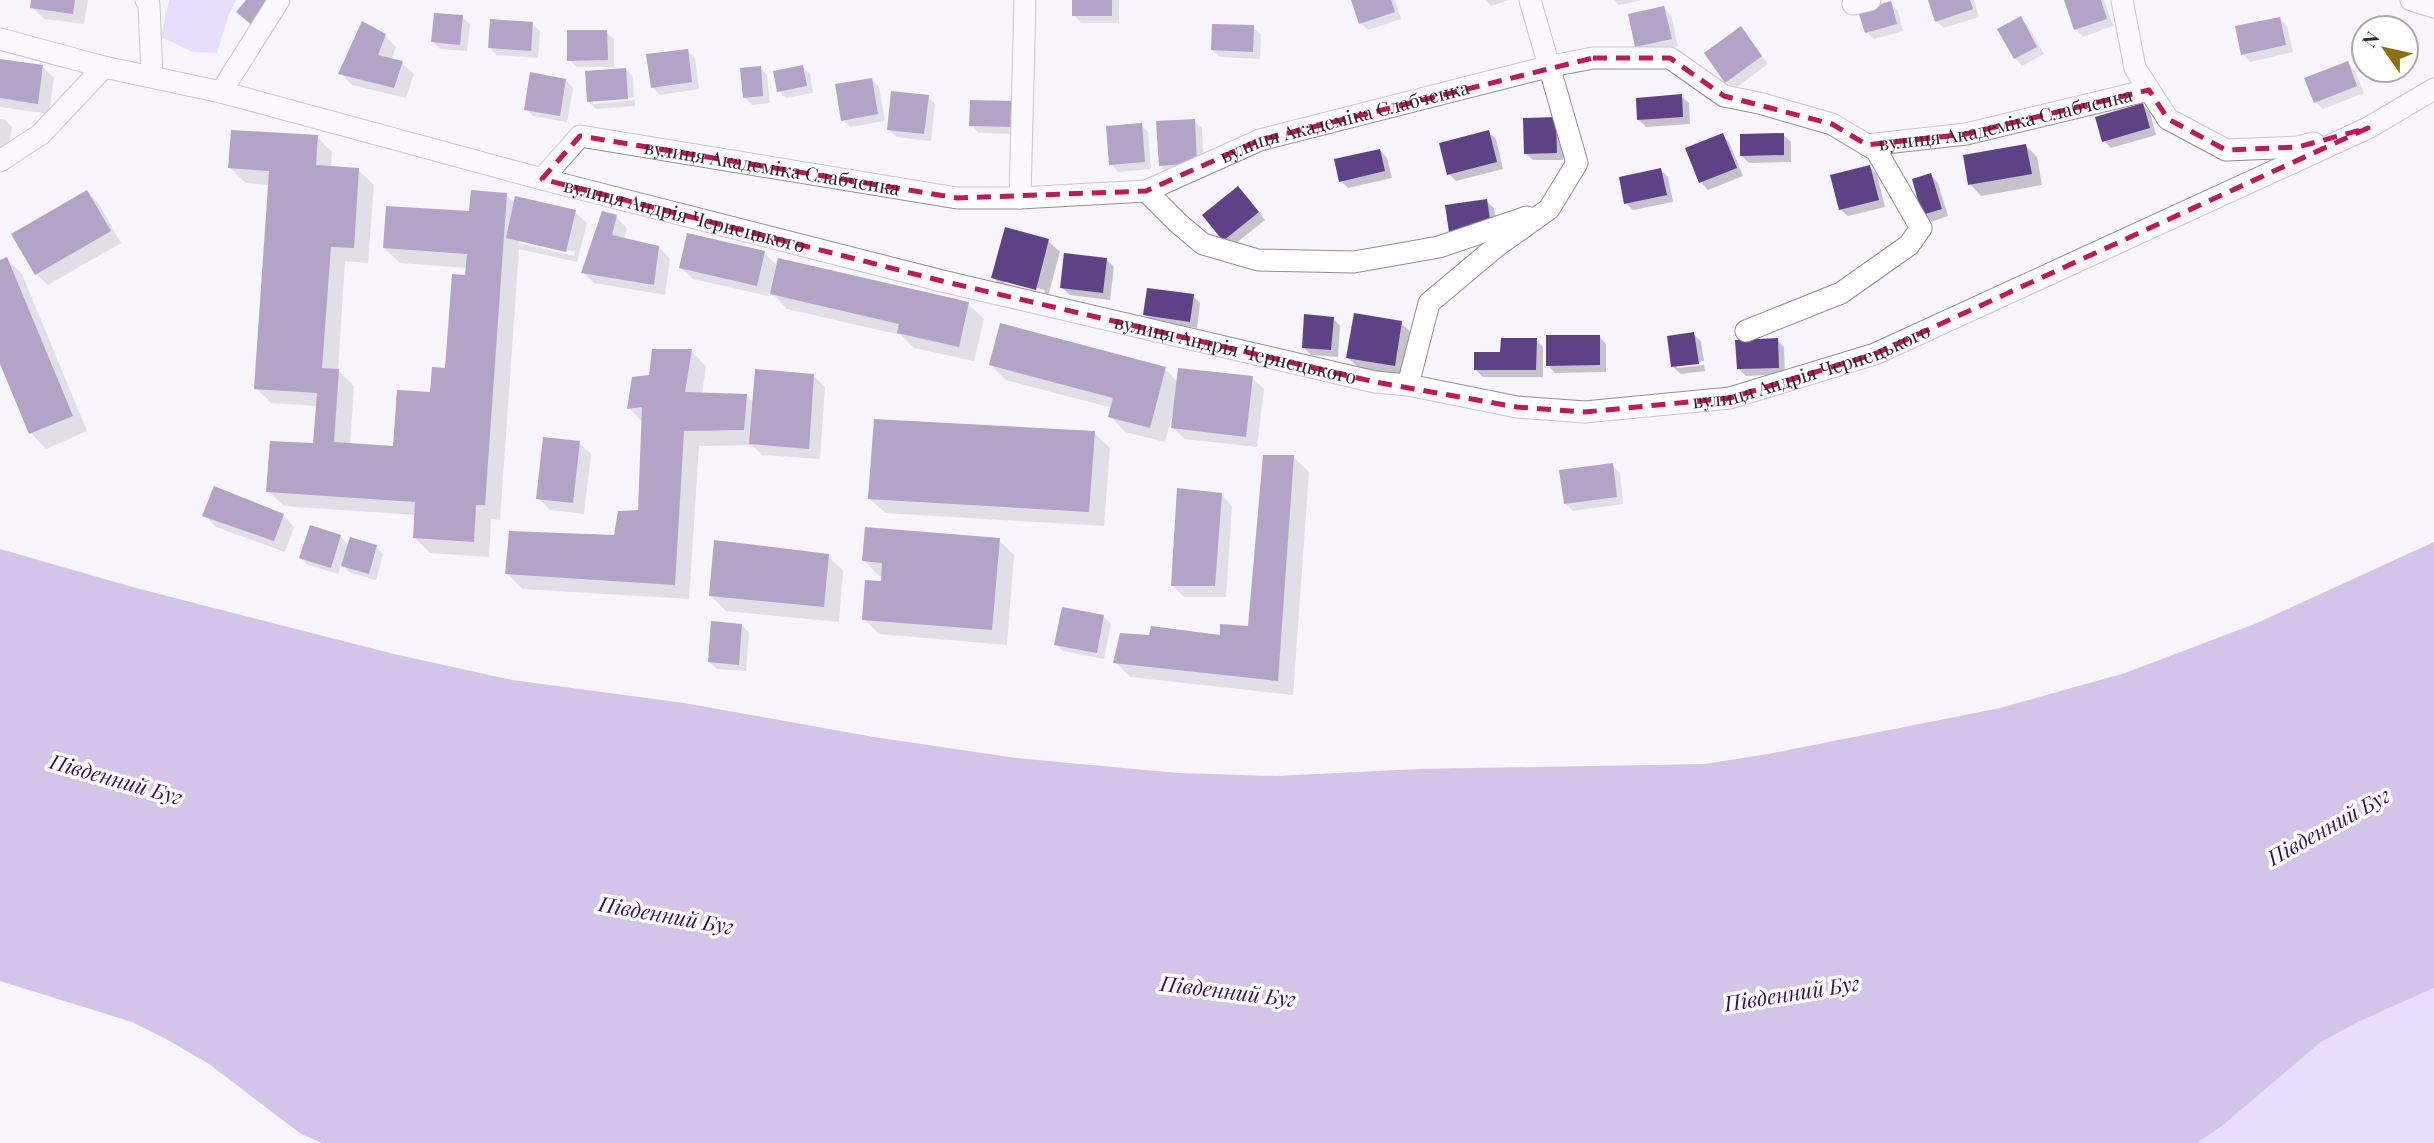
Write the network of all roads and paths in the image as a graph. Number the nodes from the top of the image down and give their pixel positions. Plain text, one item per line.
1 (146, 0) edge
2 (279, 0) edge
3 (1025, 0) edge
4 (1530, 0) edge
5 (2122, 0) edge
6 (2411, 0) edge
7 (2434, 7) edge
8 (0, 39) edge
9 (104, 66) junction
10 (1551, 66) junction
11 (152, 77) junction
12 (2434, 89) edge
13 (2149, 90) junction
14 (220, 92) junction
15 (2368, 128) junction
16 (1867, 145) junction
17 (0, 161) edge
18 (542, 179) junction
19 (1146, 191) junction
20 (1020, 198) junction
21 (1549, 209) junction
22 (1746, 331) dead end
23 (1408, 385) junction

1 - 11 street
2 - 14 street
3 - 20 street
4 - 10 street
5 - 13 street
6 - 7 street
8 - 9 street, вулиця Андрія Чернецького
9 - 11 street, вулиця Андрія Чернецького
9 - 17 street
10 - 16 street, вулиця Академіка Слабченка
10 - 19 street, вулиця Академіка Слабченка
10 - 21 street
11 - 14 street, вулиця Андрія Чернецького
12 - 15 street, вулиця Андрія Чернецького
13 - 15 street
13 - 16 street, вулиця Академіка Слабченка
14 - 18 street, вулиця Андрія Чернецького
15 - 23 street, вулиця Андрія Чернецького
16 - 22 street
18 - 20 street, вулиця Академіка Слабченка
18 - 23 street, вулиця Андрія Чернецького
19 - 20 street, вулиця Академіка Слабченка
19 - 21 street
21 - 23 street

